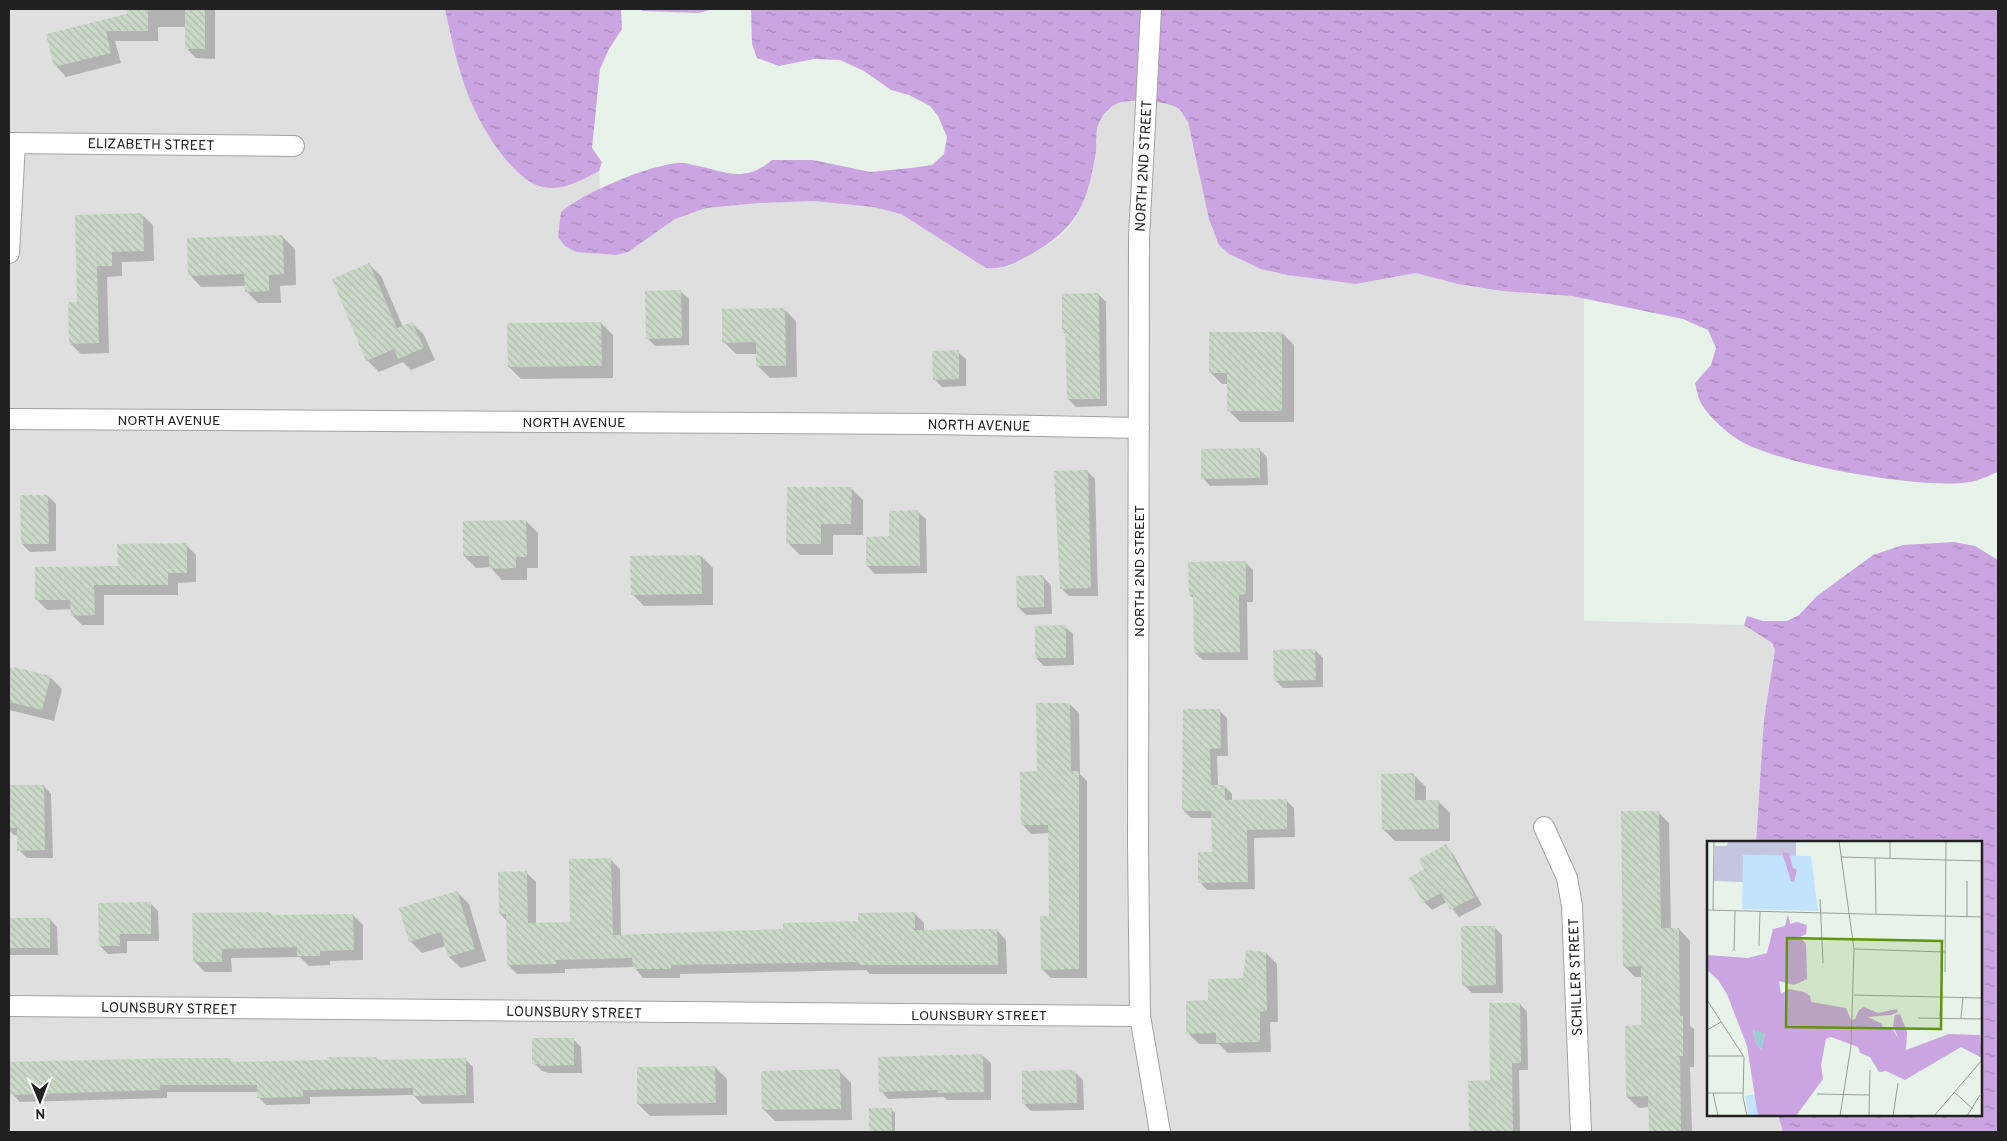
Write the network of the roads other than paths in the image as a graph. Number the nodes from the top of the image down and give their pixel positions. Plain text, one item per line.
1 (1151, 9) edge
2 (12, 143) edge
3 (294, 146) dead end
4 (9, 253) edge
5 (9, 419) edge
6 (1139, 428) junction
7 (1544, 827) dead end
8 (9, 1006) edge
9 (1140, 1016) junction
10 (1160, 1132) edge
11 (1581, 1132) edge

1 - 6 street, NORTH 2ND STREET
2 - 3 street, ELIZABETH STREET
2 - 4 street
5 - 6 street, NORTH AVENUE
6 - 9 street, NORTH 2ND STREET
7 - 11 street, SCHILLER STREET
8 - 9 street, LOUNSBURY STREET
9 - 10 street, NORTH 2ND STREET

